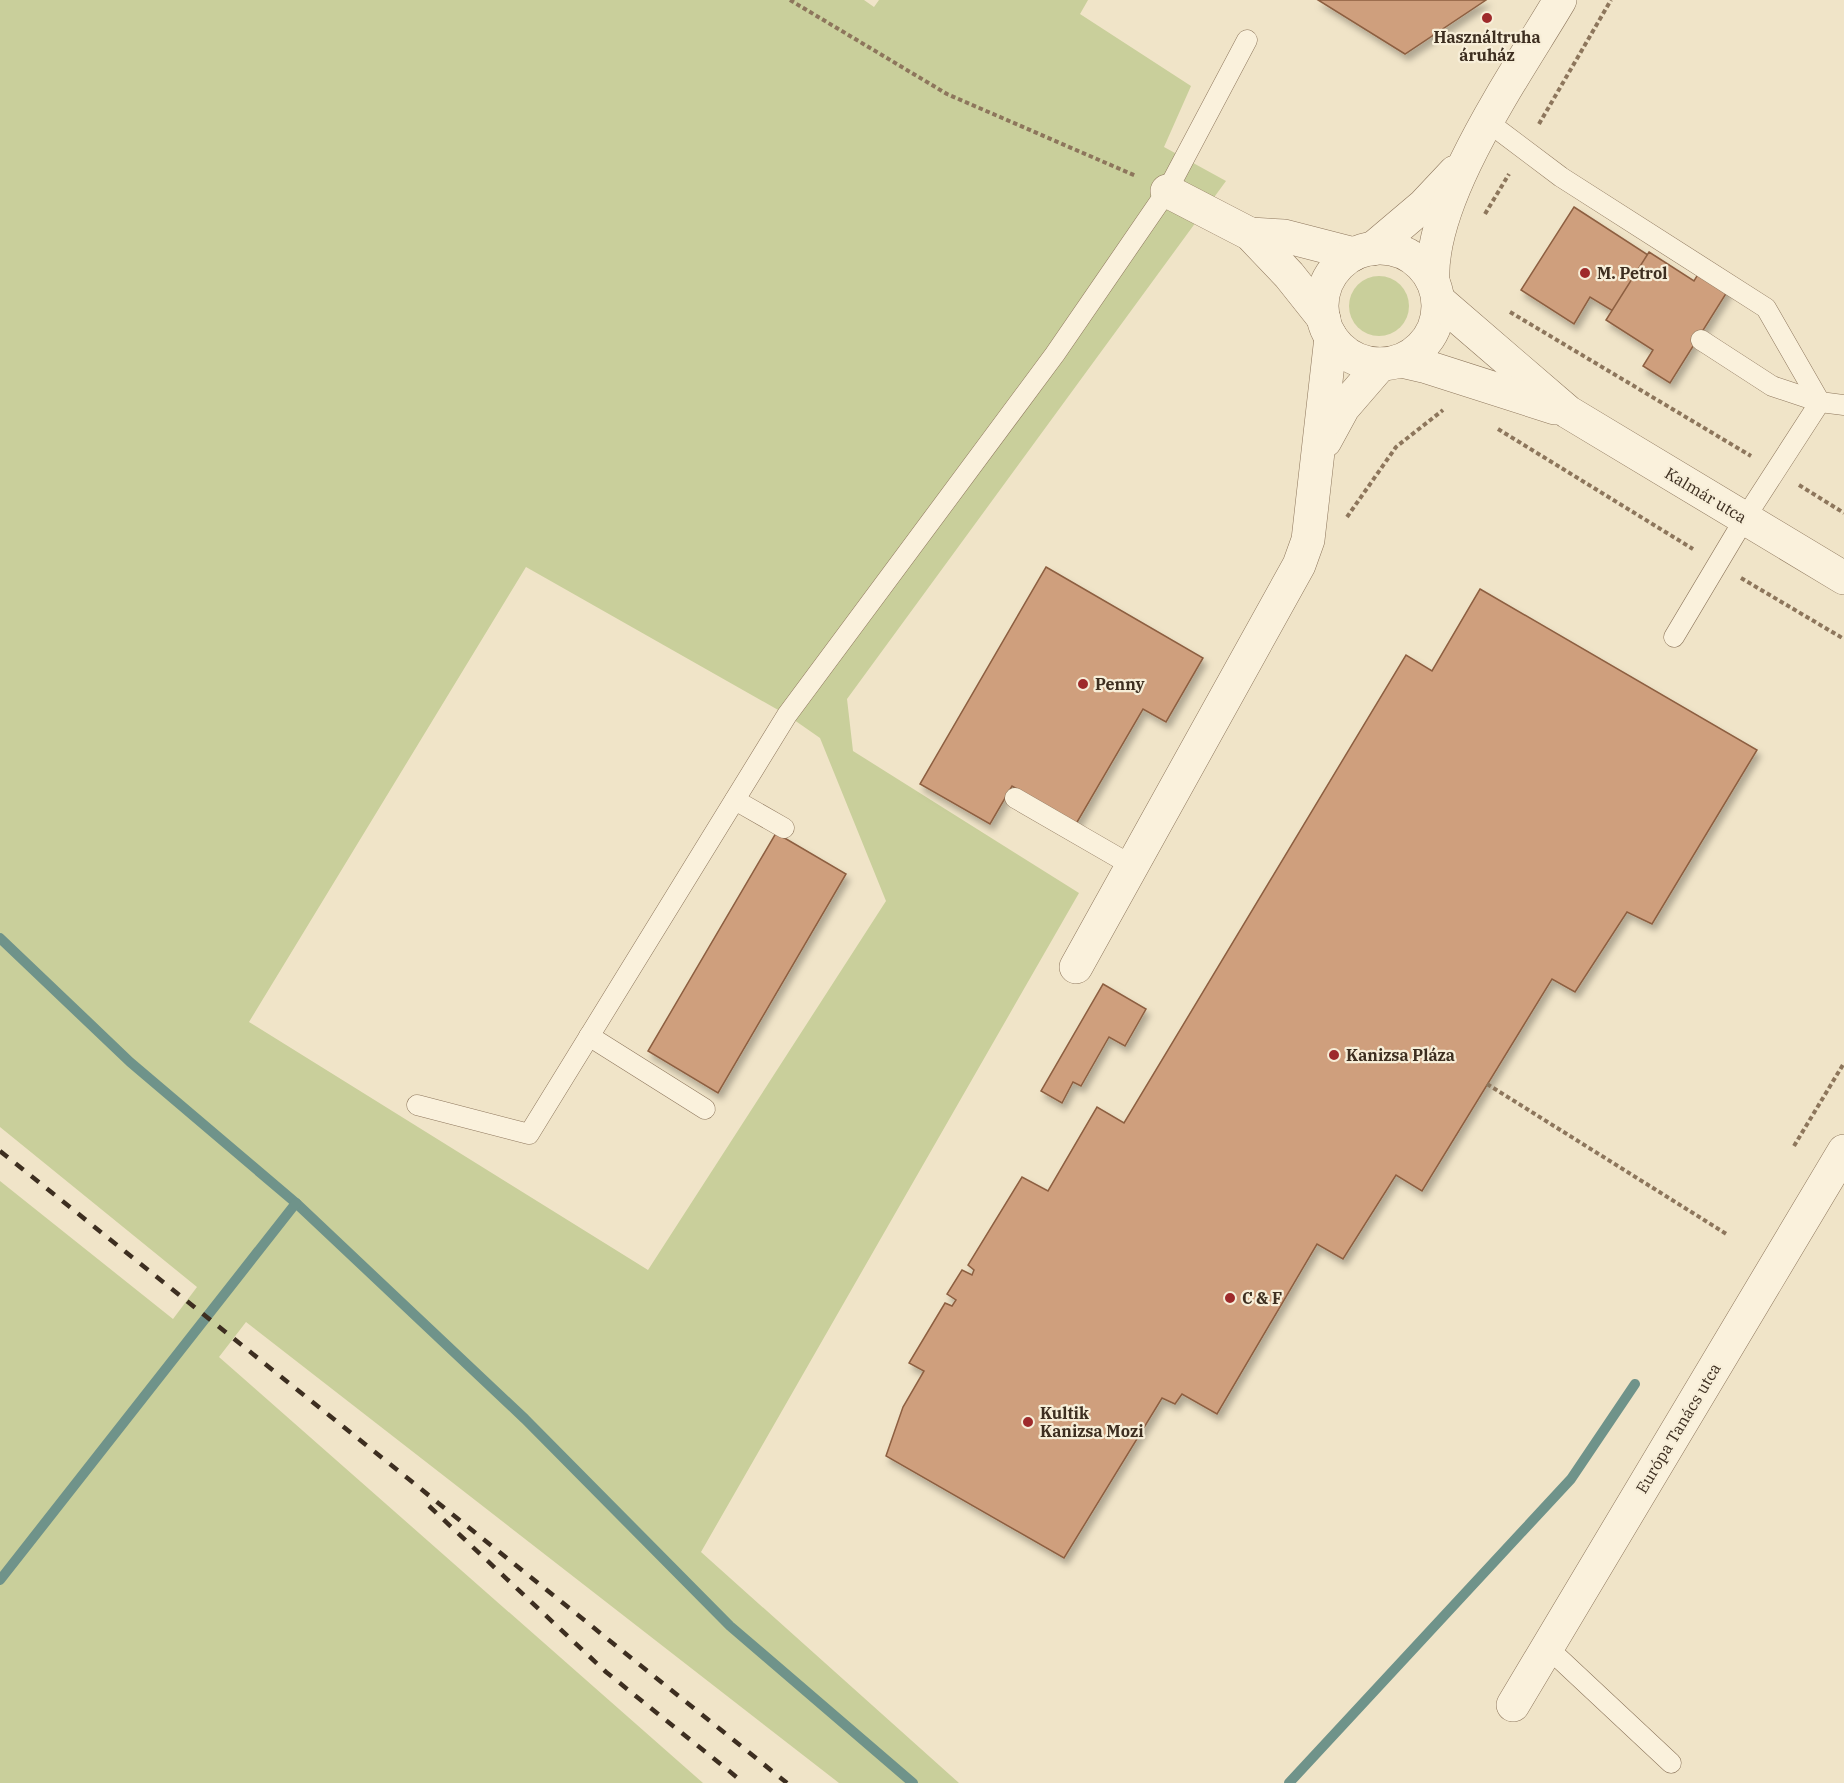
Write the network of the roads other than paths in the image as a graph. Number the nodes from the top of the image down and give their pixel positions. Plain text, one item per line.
1 (1560, 0) edge
2 (1247, 40) dead end
3 (1488, 122) junction
4 (1465, 162) junction
5 (1167, 191) junction
6 (1250, 234) junction
7 (1363, 251) junction
8 (1436, 291) junction
9 (1327, 328) junction
10 (1701, 340) dead end
11 (1391, 362) junction
12 (1820, 402) junction
13 (1844, 405) edge
14 (1568, 412) junction
15 (1317, 456) junction
16 (1745, 518) junction
17 (1844, 578) edge
18 (1674, 637) dead end
19 (1015, 798) dead end
20 (735, 800) junction
21 (784, 828) dead end
22 (1131, 865) junction
23 (1076, 967) dead end
24 (589, 1036) junction
25 (417, 1105) dead end
26 (705, 1109) dead end
27 (1840, 1167) edge
28 (1547, 1647) junction
29 (1513, 1705) dead end
30 (1671, 1763) dead end

1 - 3 street
2 - 5 lane
3 - 4 street
3 - 12 lane
4 - 7 street
4 - 8 street
5 - 6 street
5 - 20 lane
6 - 7 street
6 - 9 street
7 - 8 street
7 - 9 street
8 - 11 street
8 - 14 street, Kalmár utca
9 - 11 street
9 - 15 street
10 - 12 lane
11 - 14 street, Kalmár utca
11 - 15 street
12 - 13 lane
12 - 16 lane
14 - 16 street, Kalmár utca
15 - 22 street
16 - 17 street, Kalmár utca
16 - 18 lane
19 - 22 lane
20 - 21 lane
20 - 24 lane
22 - 23 street
24 - 25 lane
24 - 26 lane
27 - 28 street, Európa Tanács utca
28 - 29 street, Európa Tanács utca
28 - 30 lane

